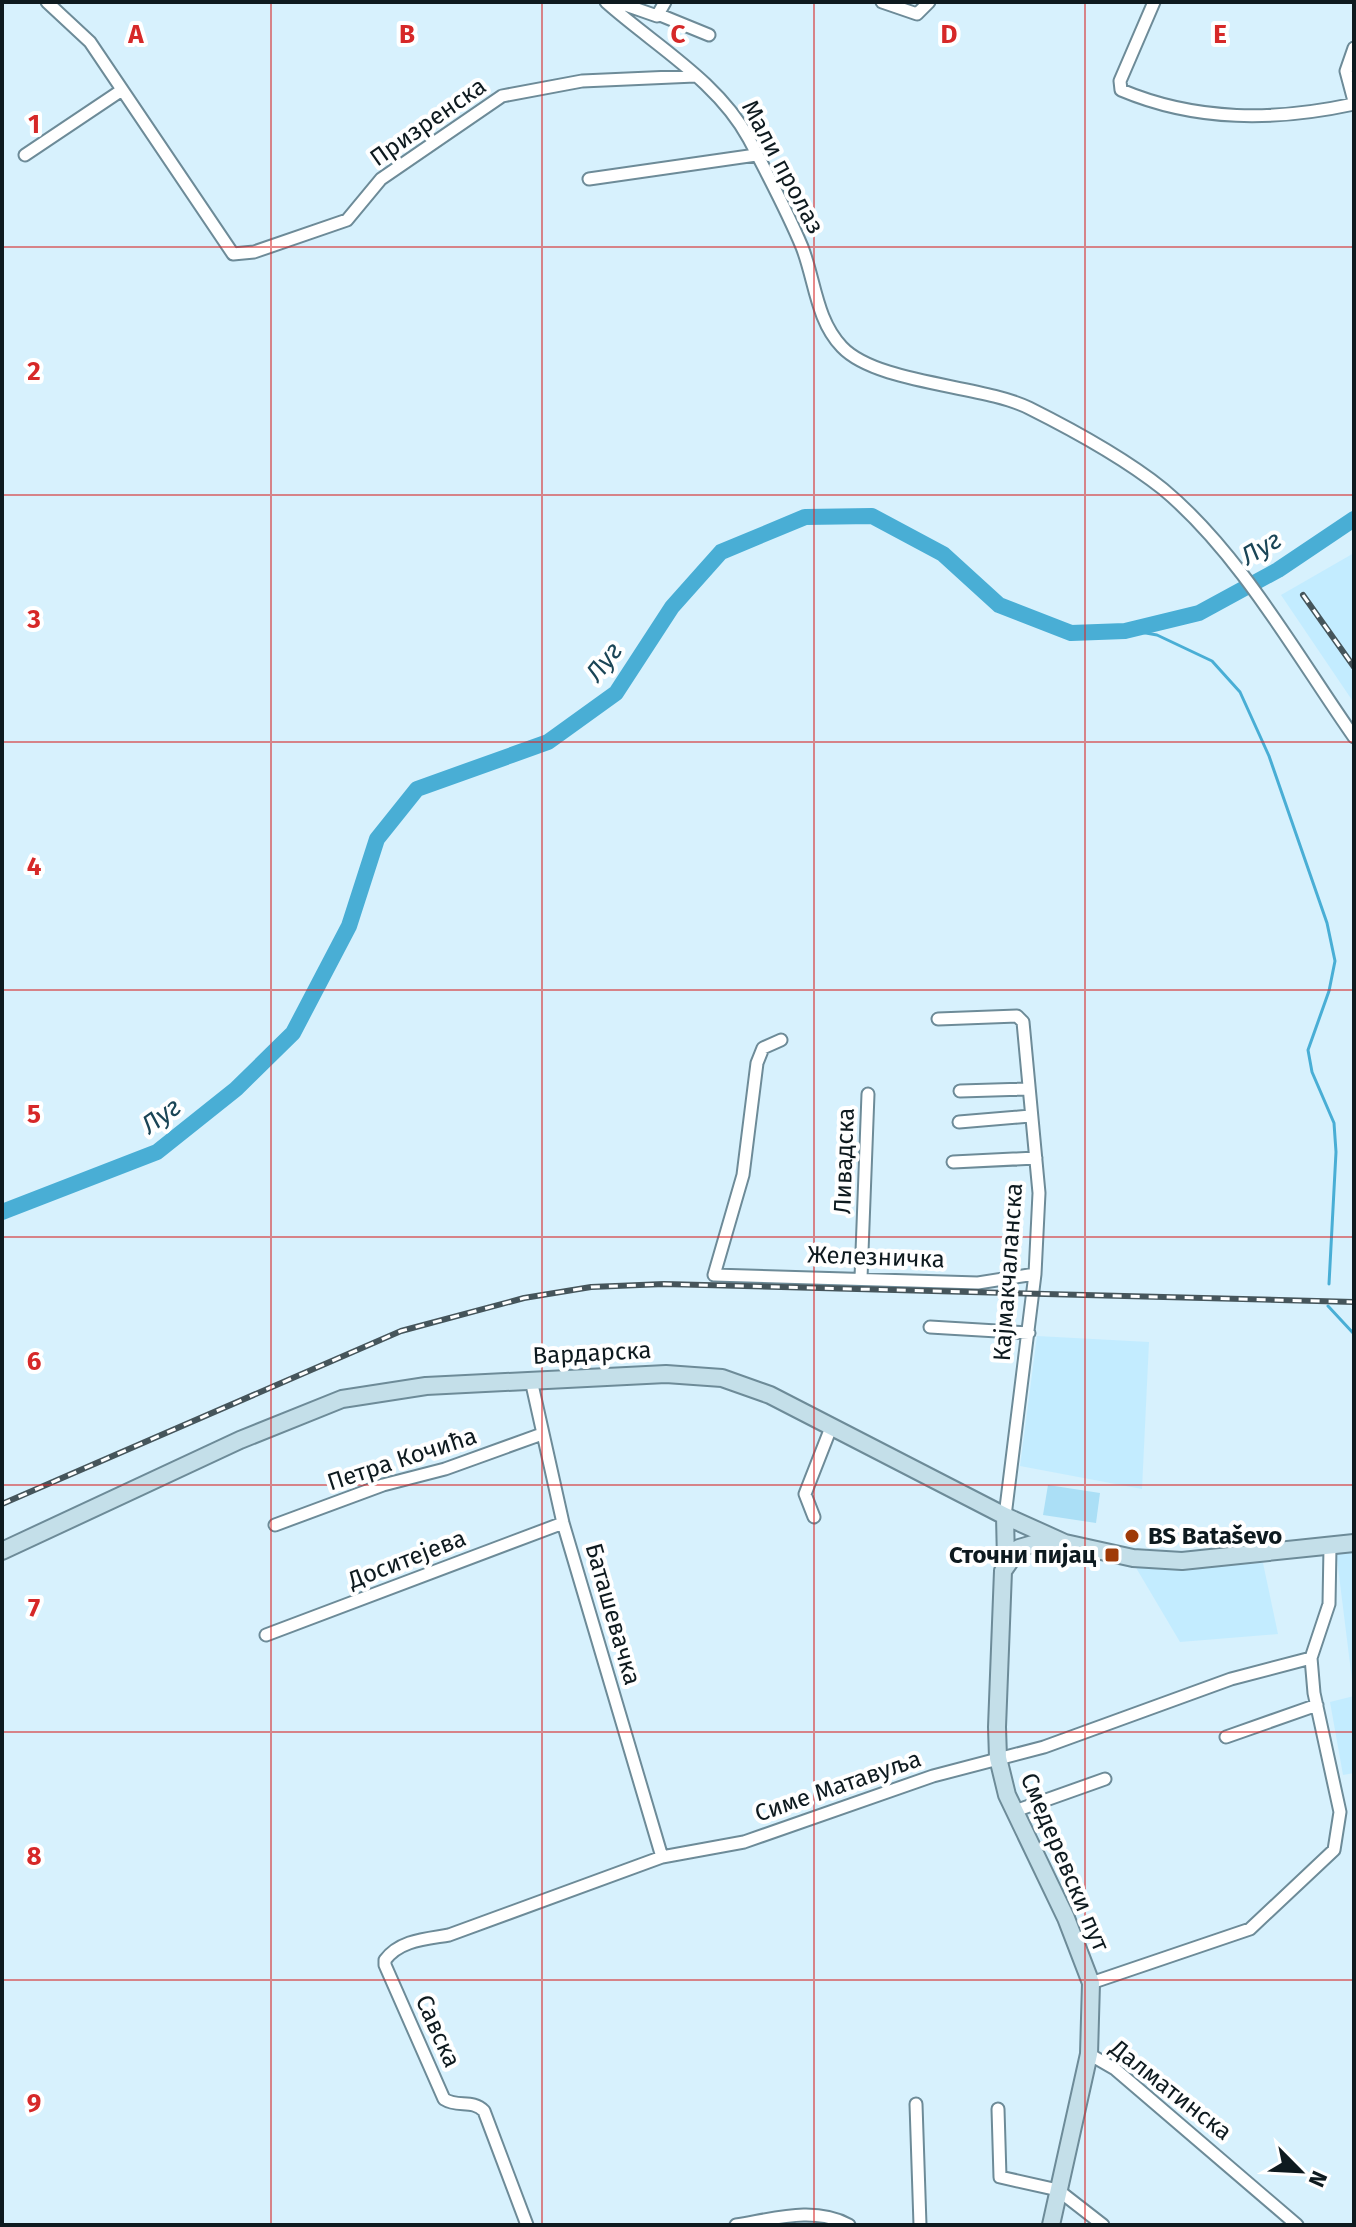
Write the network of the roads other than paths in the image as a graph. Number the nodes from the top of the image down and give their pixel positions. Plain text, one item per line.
1 (47, 2) edge
2 (606, 2) edge
3 (617, 2) edge
4 (665, 2) edge
5 (882, 2) edge
6 (929, 2) edge
7 (1154, 2) edge
8 (660, 15) junction
9 (709, 35) dead end
10 (1354, 48) edge
11 (695, 76) junction
12 (122, 90) junction
13 (1354, 102) edge
14 (25, 155) dead end
15 (756, 155) junction
16 (589, 179) dead end
17 (1354, 737) edge
18 (938, 1019) dead end
19 (781, 1040) dead end
20 (1027, 1089) junction
21 (960, 1091) dead end
22 (868, 1094) dead end
23 (1030, 1116) junction
24 (959, 1122) dead end
25 (1036, 1158) junction
26 (953, 1162) dead end
27 (1035, 1274) junction
28 (861, 1278) junction
29 (930, 1327) dead end
30 (1029, 1333) junction
31 (531, 1380) junction
32 (832, 1425) junction
33 (542, 1434) junction
34 (1005, 1516) junction
35 (814, 1517) dead end
36 (563, 1523) junction
37 (275, 1525) dead end
38 (1050, 1539) junction
39 (1354, 1543) edge
40 (1330, 1547) junction
41 (2, 1551) edge
42 (1006, 1561) junction
43 (266, 1635) dead end
44 (1311, 1658) junction
45 (1317, 1705) junction
46 (1226, 1737) dead end
47 (998, 1758) junction
48 (1105, 1779) dead end
49 (1015, 1811) junction
50 (662, 1857) junction
51 (385, 1960) joint
52 (1091, 1983) junction
53 (1089, 2054) junction
54 (916, 2104) dead end
55 (998, 2109) dead end
56 (1058, 2190) junction
57 (527, 2225) edge
58 (736, 2225) edge
59 (849, 2225) edge
60 (920, 2225) edge
61 (1051, 2225) edge
62 (1103, 2225) edge
63 (1297, 2225) edge

1 - 12 street, Призренска
2 - 11 street, Мали пролаз
3 - 8 street
4 - 8 street
5 - 6 street
7 - 13 street
8 - 9 street
10 - 13 street
11 - 12 street, Призренска
11 - 15 street, Мали пролаз
12 - 14 street
15 - 16 street
15 - 17 street, Мали пролаз
18 - 20 street, Кајмакчаланска
19 - 28 street, Железничка
20 - 21 street
20 - 23 street, Кајмакчаланска
22 - 28 street, Ливадска
23 - 24 street
23 - 25 street, Кајмакчаланска
25 - 26 street
25 - 27 street, Кајмакчаланска
27 - 28 street, Железничка
27 - 30 street, Кајмакчаланска
29 - 30 street
30 - 34 street, Кајмакчаланска
31 - 32 main road, Вардарска
31 - 33 street, Баташевачка
31 - 41 main road, Вардарска
32 - 34 main road, Вардарска
32 - 35 street
33 - 36 street, Баташевачка
33 - 37 street, Петра Кочића
34 - 38 main road, Вардарска
34 - 42 main road, Смедеревски пут
36 - 43 street, Доситејева
36 - 50 street, Баташевачка
38 - 40 main road, Вардарска
38 - 42 main road
39 - 40 main road, Вардарска
40 - 44 street
42 - 47 main road, Смедеревски пут
44 - 45 street
44 - 47 street, Симе Матавуља
45 - 46 street
45 - 52 street
47 - 49 main road, Смедеревски пут
47 - 50 street, Симе Матавуља
48 - 49 street
49 - 52 main road, Смедеревски пут
50 - 51 street, Симе Матавуља
51 - 57 street, Савска
52 - 53 main road, Смедеревски пут
53 - 56 main road, Смедеревски пут
53 - 63 street, Далматинска
54 - 60 street
55 - 56 street
56 - 61 main road, Смедеревски пут
56 - 62 street
58 - 59 street

